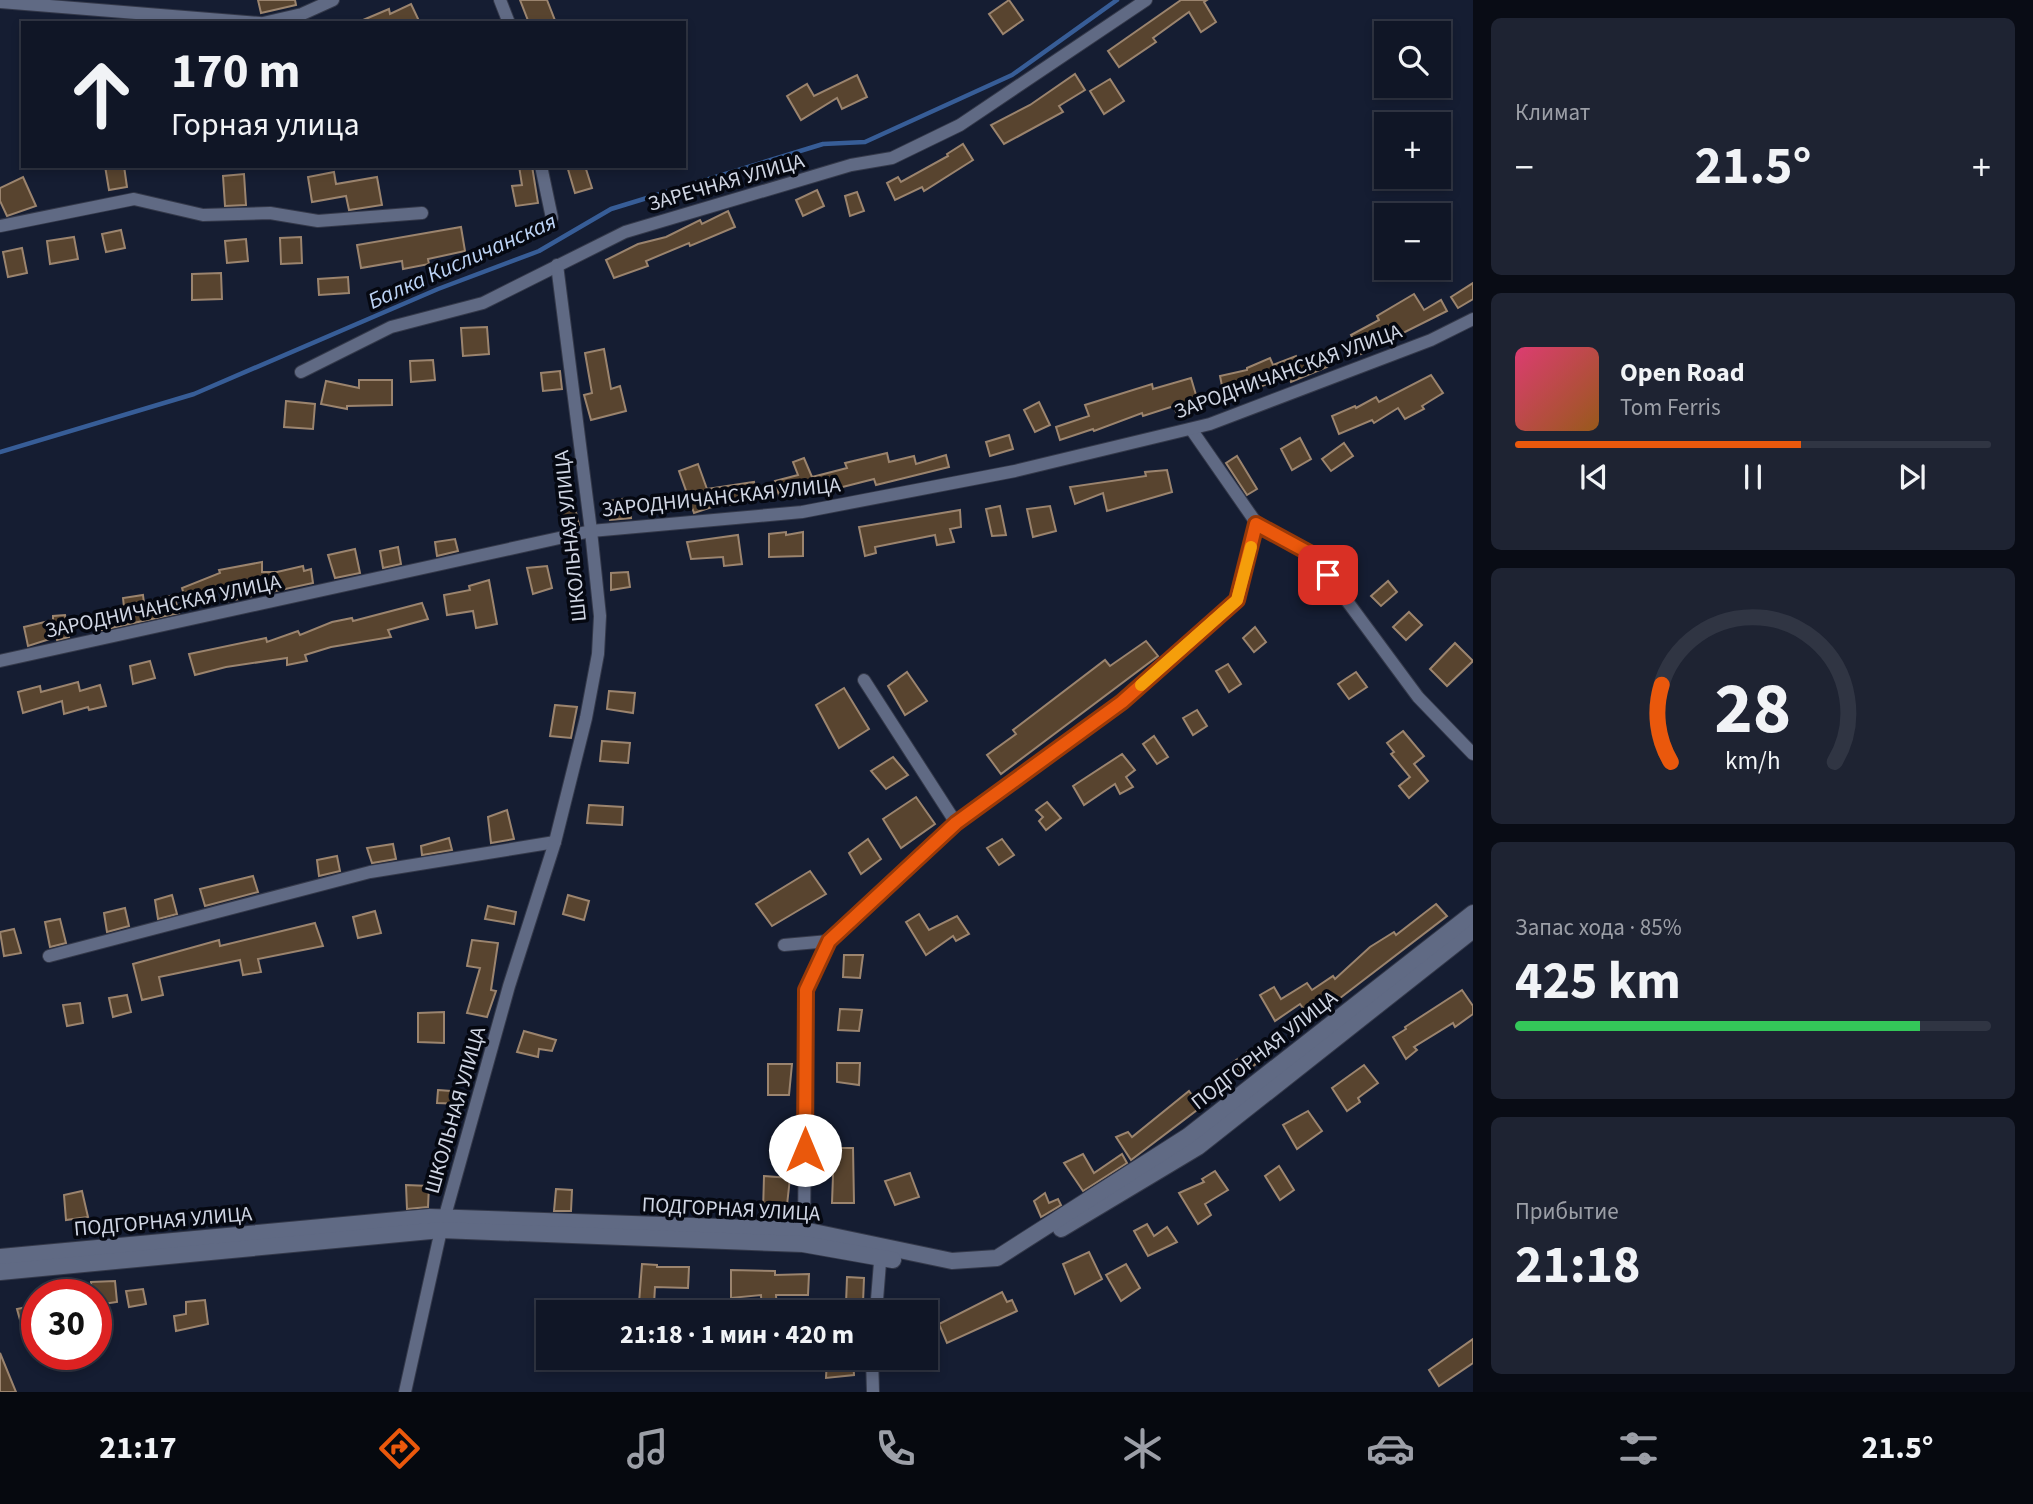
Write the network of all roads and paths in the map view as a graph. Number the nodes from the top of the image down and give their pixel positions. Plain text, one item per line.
1 (333, 0) edge
2 (500, 0) edge
3 (1146, 0) edge
4 (0, 2) edge
5 (236, 21) edge
6 (269, 21) edge
7 (508, 21) edge
8 (541, 168) edge
9 (422, 213) dead end
10 (552, 218) dead end
11 (0, 226) edge
12 (557, 265) junction
13 (1473, 318) edge
14 (301, 372) dead end
15 (1191, 429) junction
16 (1256, 524) junction
17 (591, 531) junction
18 (0, 661) edge
19 (864, 680) dead end
20 (1473, 754) edge
21 (956, 823) junction
22 (555, 842) junction
23 (1473, 913) edge
24 (1473, 930) edge
25 (829, 941) junction
26 (784, 945) dead end
27 (49, 956) dead end
28 (443, 1224) junction
29 (804, 1237) junction
30 (881, 1252) junction
31 (0, 1257) edge
32 (0, 1272) edge
33 (877, 1300) edge
34 (872, 1370) edge
35 (405, 1392) edge
36 (873, 1392) edge

1 - 6 street
2 - 7 street
3 - 12 street, ЗАРЕЧНАЯ УЛИЦА
4 - 5 street
8 - 10 street
9 - 11 street
12 - 14 street, ЗАРЕЧНАЯ УЛИЦА
12 - 17 street, ШКОЛЬНАЯ УЛИЦА
13 - 15 street, ЗАРОДНИЧАНСКАЯ УЛИЦА
15 - 16 street
15 - 17 street, ЗАРОДНИЧАНСКАЯ УЛИЦА
16 - 20 street
16 - 21 street
17 - 18 street, ЗАРОДНИЧАНСКАЯ УЛИЦА
17 - 22 street, ШКОЛЬНАЯ УЛИЦА
19 - 21 street
21 - 25 street
22 - 27 street
22 - 28 street, ШКОЛЬНАЯ УЛИЦА
23 - 30 street, ПОДГОРНАЯ УЛИЦА
24 - 30 street
25 - 26 street
25 - 29 street
28 - 29 street, ПОДГОРНАЯ УЛИЦА
28 - 31 street, ПОДГОРНАЯ УЛИЦА
28 - 32 street, ПОДГОРНАЯ УЛИЦА
28 - 35 street, ШКОЛЬНАЯ УЛИЦА
29 - 30 street, ПОДГОРНАЯ УЛИЦА
30 - 33 street
34 - 36 street

